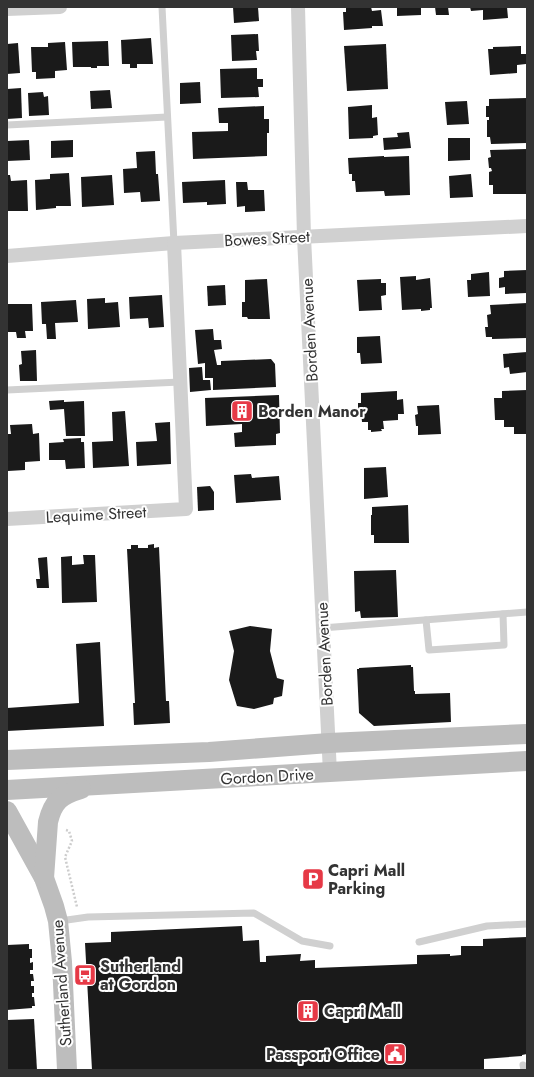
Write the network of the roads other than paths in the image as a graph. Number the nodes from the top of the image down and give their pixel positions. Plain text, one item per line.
1 (60, 7) edge
2 (162, 7) edge
3 (298, 7) edge
4 (7, 9) edge
5 (167, 117) junction
6 (7, 125) edge
7 (527, 226) edge
8 (304, 237) junction
9 (174, 243) junction
10 (7, 256) edge
11 (180, 382) junction
12 (7, 390) edge
13 (7, 519) edge
14 (527, 612) edge
15 (503, 614) junction
16 (426, 620) junction
17 (322, 628) junction
18 (527, 734) edge
19 (329, 743) junction
20 (7, 760) edge
21 (527, 761) edge
22 (330, 773) junction
23 (94, 786) junction
24 (7, 790) edge
25 (7, 811) edge
26 (44, 878) junction
27 (58, 922) junction
28 (527, 924) edge
29 (419, 942) dead end
30 (330, 946) dead end
31 (67, 1070) edge

1 - 4 street
2 - 5 lane
3 - 8 street, Borden Avenue
5 - 6 lane
5 - 9 lane
7 - 8 street, Bowes Street
8 - 9 street, Bowes Street
8 - 17 street, Borden Avenue
9 - 10 street, Bowes Street
9 - 11 street
11 - 12 lane
11 - 13 street, Lequime Street
14 - 15 lane
15 - 16 lane
15 - 16 lane
16 - 17 lane
17 - 19 street, Borden Avenue
18 - 19 main road, Gordon Drive
19 - 20 main road, Gordon Drive
19 - 22 street, Borden Avenue
21 - 22 main road, Gordon Drive
22 - 23 main road, Gordon Drive
23 - 24 main road, Gordon Drive
23 - 26 main road
25 - 26 main road, Sutherland Avenue
26 - 27 main road, Sutherland Avenue
27 - 30 lane
27 - 31 main road, Sutherland Avenue
28 - 29 lane

